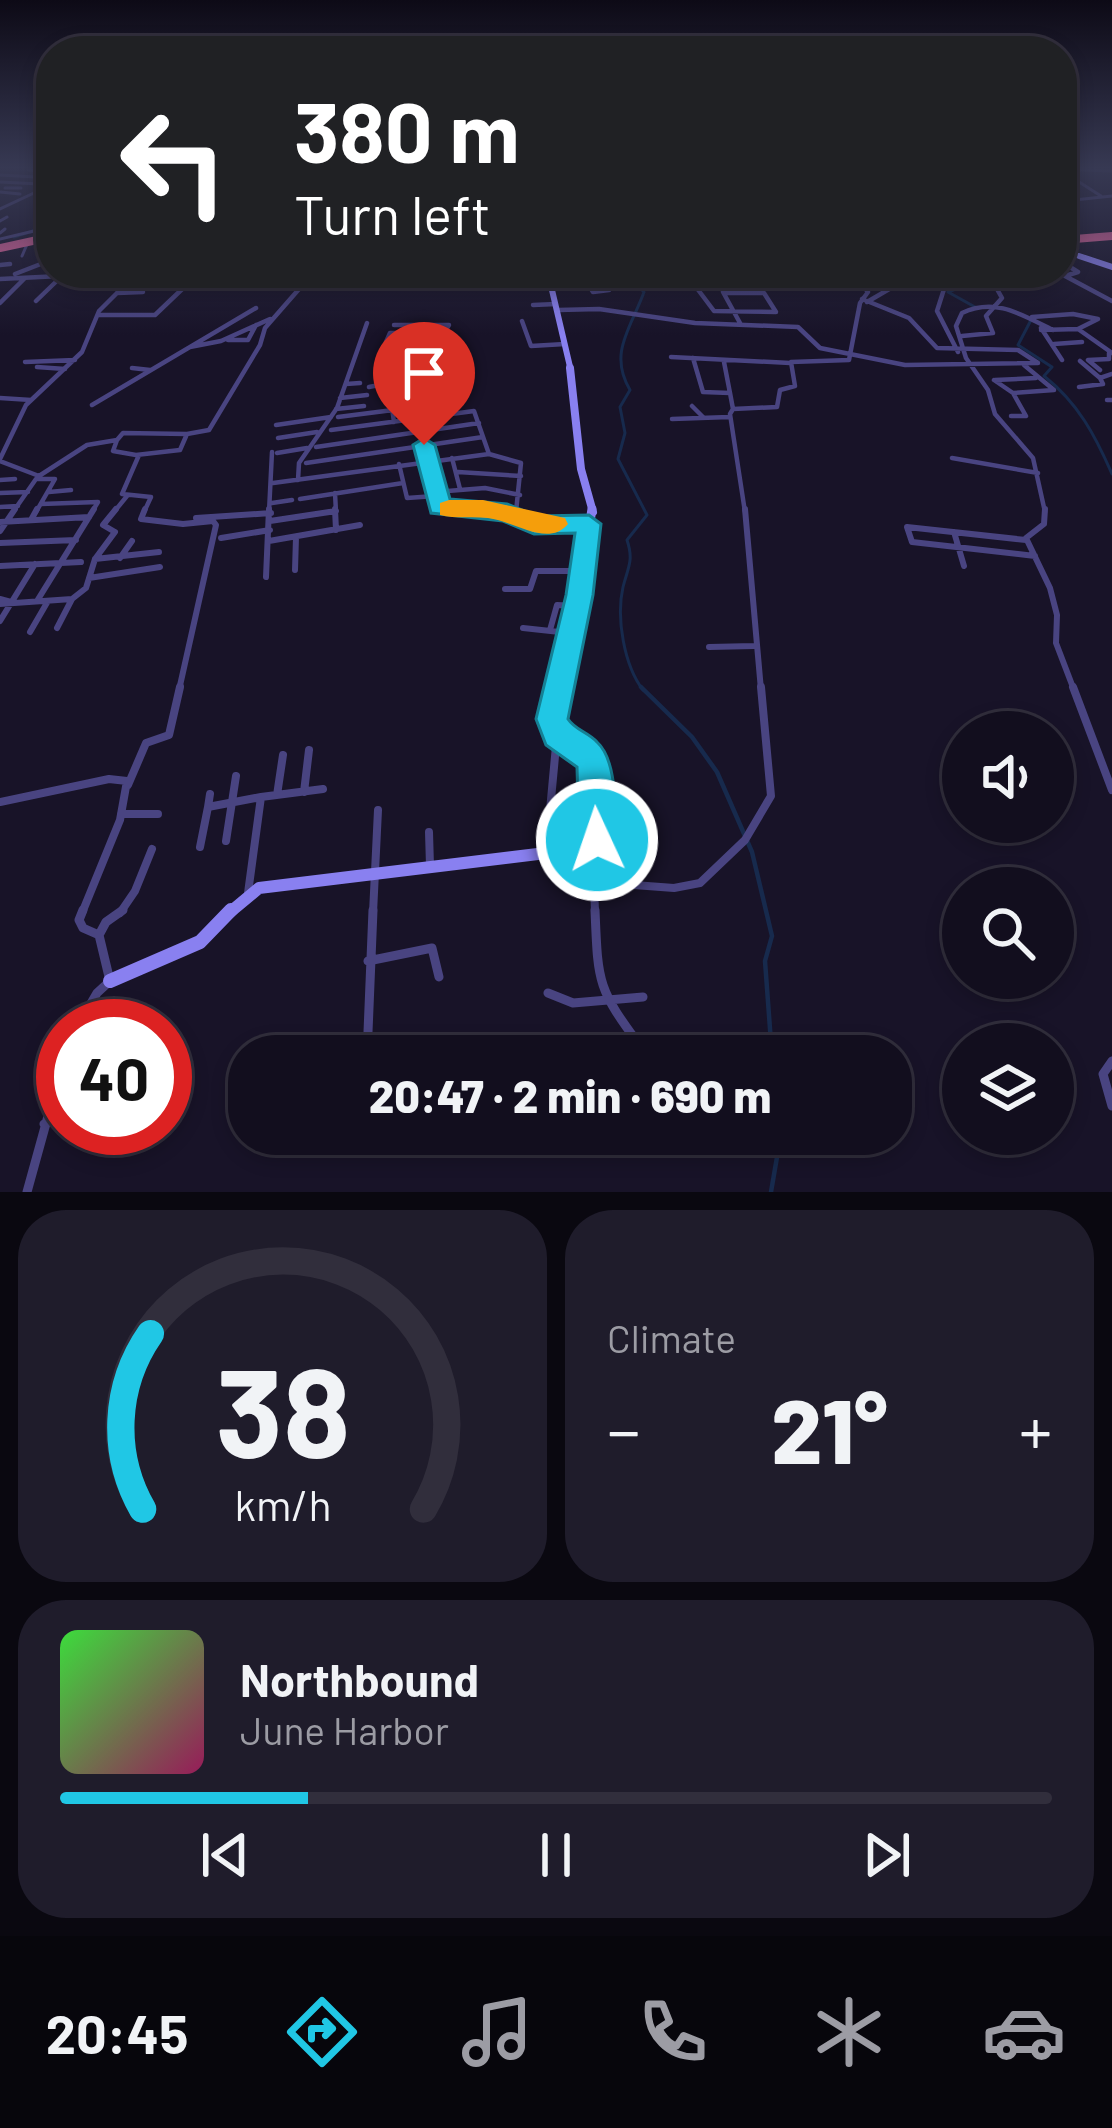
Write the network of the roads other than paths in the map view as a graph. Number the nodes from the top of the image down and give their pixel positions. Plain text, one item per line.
1 (36, 231) edge
2 (2, 239) edge
3 (1077, 239) edge
4 (1112, 239) edge
5 (36, 240) edge
6 (28, 242) junction
7 (22, 256) dead end
8 (1077, 256) edge
9 (0, 263) edge
10 (10, 264) dead end
11 (1112, 267) edge
12 (36, 269) edge
13 (36, 276) edge
14 (27, 277) junction
15 (0, 278) edge
16 (1077, 282) edge
17 (16, 286) junction
18 (0, 287) edge
19 (49, 288) edge
20 (121, 288) edge
21 (183, 288) edge
22 (300, 288) edge
23 (552, 288) edge
24 (696, 288) edge
25 (865, 288) edge
26 (891, 288) edge
27 (944, 288) edge
28 (997, 288) edge
29 (117, 292) junction
30 (143, 292) dead end
31 (745, 293) junction
32 (2, 299) edge
33 (594, 300) dead end
34 (36, 301) dead end
35 (865, 301) junction
36 (1112, 301) edge
37 (533, 305) dead end
38 (998, 305) junction
39 (557, 307) junction
40 (256, 308) dead end
41 (596, 309) junction
42 (733, 311) junction
43 (755, 312) junction
44 (98, 315) junction
45 (1030, 316) junction
46 (272, 319) junction
47 (522, 321) dead end
48 (232, 322) junction
49 (368, 322) dead end
50 (740, 323) junction
51 (251, 325) junction
52 (394, 325) dead end
53 (1042, 327) junction
54 (416, 329) junction
55 (1084, 329) junction
56 (962, 338) junction
57 (228, 340) junction
58 (241, 340) junction
59 (412, 342) junction
60 (438, 342) dead end
61 (1082, 342) dead end
62 (565, 344) junction
63 (1054, 344) junction
64 (187, 346) junction
65 (235, 350) dead end
66 (410, 351) junction
67 (972, 351) junction
68 (960, 352) junction
69 (1111, 353) edge
70 (850, 354) junction
71 (671, 357) dead end
72 (693, 358) junction
73 (75, 360) junction
74 (1062, 361) dead end
75 (25, 362) dead end
76 (724, 362) junction
77 (790, 363) junction
78 (1024, 365) junction
79 (37, 367) dead end
80 (971, 367) junction
81 (131, 368) dead end
82 (65, 369) junction
83 (408, 369) junction
84 (153, 371) junction
85 (1100, 374) junction
86 (1112, 374) edge
87 (453, 378) dead end
88 (1039, 378) junction
89 (118, 379) dead end
90 (409, 379) junction
91 (436, 380) junction
92 (981, 380) junction
93 (994, 380) junction
94 (130, 382) junction
95 (360, 383) dead end
96 (346, 384) junction
97 (388, 384) junction
98 (1078, 387) dead end
99 (455, 388) dead end
100 (439, 391) junction
101 (730, 393) junction
102 (1013, 393) junction
103 (0, 398) edge
104 (340, 399) junction
105 (31, 400) junction
106 (92, 404) dead end
107 (364, 406) dead end
108 (692, 406) dead end
109 (393, 410) junction
110 (731, 413) junction
111 (335, 414) junction
112 (358, 415) junction
113 (444, 415) junction
114 (1011, 416) dead end
115 (703, 417) junction
116 (418, 418) junction
117 (672, 419) dead end
118 (394, 422) junction
119 (479, 423) junction
120 (276, 425) dead end
121 (359, 427) junction
122 (331, 430) dead end
123 (421, 431) junction
124 (321, 432) junction
125 (188, 434) junction
126 (483, 436) junction
127 (278, 438) dead end
128 (117, 440) junction
129 (359, 440) junction
130 (424, 445) junction
131 (312, 448) junction
132 (360, 454) junction
133 (489, 454) junction
134 (139, 455) junction
135 (452, 457) junction
136 (952, 458) dead end
137 (0, 460) edge
138 (427, 460) junction
139 (306, 463) dead end
140 (399, 464) junction
141 (359, 470) junction
142 (458, 472) junction
143 (1038, 472) junction
144 (521, 476) junction
145 (15, 479) dead end
146 (0, 480) edge
147 (298, 480) junction
148 (273, 483) junction
149 (403, 483) junction
150 (460, 489) junction
151 (71, 490) dead end
152 (358, 490) junction
153 (28, 492) junction
154 (49, 492) junction
155 (0, 493) edge
156 (335, 494) junction
157 (434, 494) junction
158 (520, 495) junction
159 (127, 496) junction
160 (41, 504) junction
161 (18, 506) junction
162 (0, 507) edge
163 (336, 511) junction
164 (516, 514) junction
165 (89, 517) junction
166 (271, 517) junction
167 (196, 518) dead end
168 (31, 520) junction
169 (3, 522) edge
170 (589, 524) junction
171 (360, 525) dead end
172 (336, 530) junction
173 (0, 531) edge
174 (954, 532) junction
175 (296, 537) junction
176 (221, 538) dead end
177 (76, 540) junction
178 (1027, 540) junction
179 (132, 541) dead end
180 (269, 541) junction
181 (0, 543) edge
182 (959, 547) junction
183 (159, 552) dead end
184 (1035, 556) junction
185 (120, 558) junction
186 (95, 560) junction
187 (81, 562) dead end
188 (62, 563) junction
189 (34, 564) junction
190 (0, 566) edge
191 (964, 566) dead end
192 (160, 567) dead end
193 (295, 570) dead end
194 (582, 571) junction
195 (266, 577) dead end
196 (89, 578) junction
197 (505, 589) dead end
198 (77, 595) junction
199 (37, 601) junction
200 (48, 601) junction
201 (0, 602) edge
202 (11, 602) junction
203 (576, 606) junction
204 (0, 620) edge
205 (57, 628) dead end
206 (523, 628) dead end
207 (550, 630) junction
208 (30, 632) dead end
209 (569, 633) junction
210 (754, 646) junction
211 (710, 647) dead end
212 (557, 734) junction
213 (309, 750) dead end
214 (283, 755) dead end
215 (236, 776) dead end
216 (128, 785) junction
217 (323, 789) dead end
218 (1112, 790) edge
219 (304, 791) junction
220 (210, 794) dead end
221 (277, 794) junction
222 (261, 797) junction
223 (0, 802) edge
224 (231, 802) junction
225 (208, 807) junction
226 (377, 810) dead end
227 (122, 814) junction
228 (158, 814) dead end
229 (549, 820) dead end
230 (429, 832) dead end
231 (226, 841) dead end
232 (595, 843) junction
233 (200, 847) dead end
234 (152, 849) dead end
235 (430, 866) junction
236 (375, 872) junction
237 (594, 882) junction
238 (248, 893) junction
239 (99, 935) junction
240 (368, 961) junction
241 (439, 977) dead end
242 (110, 981) junction
243 (548, 993) dead end
244 (643, 997) dead end
245 (94, 999) edge
246 (605, 999) junction
247 (368, 1032) dead end
248 (632, 1035) edge
249 (1112, 1061) edge
250 (1112, 1106) edge
251 (36, 1154) edge
252 (27, 1192) edge

1 - 2 street
2 - 6 highway
2 - 9 street
3 - 4 highway
5 - 6 highway
6 - 7 street
8 - 11 street
9 - 10 street
12 - 15 street
13 - 14 street
14 - 15 street
14 - 17 street
16 - 36 street
17 - 18 street
17 - 32 street
19 - 34 street
20 - 29 street
21 - 44 street
22 - 46 street
23 - 39 street
24 - 42 street
25 - 35 street
26 - 35 street
27 - 68 street
28 - 38 street
29 - 30 street
29 - 44 street
31 - 42 street
31 - 43 street
31 - 43 street
33 - 41 street
35 - 68 street
35 - 70 street
37 - 39 street
38 - 45 street
38 - 56 street
38 - 56 street
39 - 41 street
39 - 62 street
40 - 48 street
41 - 50 street
42 - 43 street
42 - 50 street
44 - 73 street
45 - 53 street
45 - 55 street
46 - 51 street
46 - 125 street
47 - 62 street
48 - 51 street
48 - 64 street
49 - 96 street
50 - 70 street
51 - 57 street
51 - 58 street
52 - 54 street
53 - 55 street
53 - 63 street
54 - 59 street
54 - 59 street
55 - 69 street
56 - 67 street
56 - 68 street
57 - 58 street
57 - 64 street
58 - 65 street
59 - 60 street
59 - 66 street
61 - 63 street
62 - 170 street
63 - 74 street
64 - 84 street
66 - 83 street
66 - 97 street
67 - 68 street
67 - 78 street
68 - 80 street
69 - 85 street
70 - 77 street
70 - 80 street
71 - 72 street
72 - 76 street
72 - 101 street
73 - 75 street
73 - 82 street
76 - 77 street
76 - 101 street
77 - 110 street
78 - 80 street
78 - 88 street
79 - 82 street
80 - 92 street
81 - 84 street
82 - 105 street
83 - 90 street
83 - 91 street
84 - 94 street
85 - 86 street
85 - 98 street
87 - 91 street
88 - 93 street
88 - 102 street
89 - 94 street
90 - 97 street
90 - 116 street
91 - 100 street
92 - 93 street
92 - 143 street
93 - 102 street
94 - 106 street
95 - 96 street
96 - 104 street
97 - 104 street
97 - 109 street
99 - 100 street
100 - 113 street
101 - 110 street
102 - 114 street
103 - 105 street
104 - 111 street
105 - 137 street
107 - 111 street
108 - 115 street
109 - 112 street
109 - 118 street
110 - 115 street
110 - 210 street
111 - 112 street
111 - 120 street
111 - 124 street
112 - 121 street
113 - 116 street
113 - 119 street
115 - 117 street
116 - 118 street
116 - 123 street
118 - 121 street
119 - 123 street
119 - 126 street
121 - 122 street
121 - 129 street
123 - 129 street
123 - 130 street
124 - 127 street
124 - 131 street
125 - 128 street
125 - 134 street
126 - 130 street
126 - 133 street
128 - 134 street
128 - 137 street
129 - 131 street
129 - 132 street
130 - 132 street
130 - 138 street
131 - 147 street
131 - 148 street
132 - 139 street
132 - 141 street
133 - 135 street
133 - 144 street
134 - 159 street
135 - 138 street
135 - 142 street
136 - 143 street
138 - 140 street
138 - 157 street
140 - 141 street
140 - 149 street
141 - 147 street
141 - 152 street
142 - 144 street
142 - 150 street
143 - 178 street
144 - 158 street
145 - 146 street
147 - 148 street
148 - 166 street
149 - 152 street
149 - 157 street
150 - 157 street
150 - 158 street
151 - 154 street
152 - 156 street
153 - 154 street
153 - 155 street
153 - 161 street
154 - 160 street
156 - 163 street
156 - 166 street
157 - 164 street
158 - 164 street
159 - 186 street
159 - 216 street
160 - 165 street
160 - 168 street
161 - 162 street
161 - 169 street
163 - 166 street
163 - 172 street
164 - 170 street
165 - 168 street
165 - 177 street
166 - 167 street
166 - 176 street
166 - 180 street
168 - 169 street
169 - 173 street
170 - 194 street
171 - 172 street
172 - 175 street
174 - 178 street
174 - 182 street
174 - 182 street
175 - 180 street
175 - 193 street
177 - 181 street
177 - 188 street
178 - 184 street
179 - 185 street
180 - 195 street
182 - 184 street
182 - 191 street
183 - 185 street
184 - 218 street
185 - 186 street
186 - 196 street
187 - 188 street
188 - 189 street
188 - 199 street
189 - 190 street
189 - 202 street
192 - 196 street
194 - 197 street
194 - 203 street
196 - 198 street
198 - 200 street
198 - 205 street
199 - 200 street
199 - 202 street
200 - 208 street
201 - 202 street
202 - 204 street
203 - 207 street
203 - 209 street
206 - 207 street
207 - 209 street
209 - 212 street
210 - 211 street
210 - 237 street
212 - 229 street
212 - 232 street
213 - 219 street
214 - 221 street
215 - 224 street
216 - 223 street
216 - 227 street
217 - 219 street
219 - 221 street
220 - 225 street
221 - 222 street
222 - 224 street
222 - 238 street
224 - 225 street
224 - 231 street
225 - 233 street
226 - 236 street
227 - 228 street
227 - 239 street
230 - 235 street
232 - 235 street
232 - 237 street
234 - 239 street
235 - 236 street
236 - 238 street
236 - 240 street
237 - 246 street
238 - 242 street
239 - 242 street
240 - 241 street
240 - 247 street
242 - 245 street
243 - 246 street
244 - 246 street
246 - 248 street
249 - 250 street
251 - 252 street

